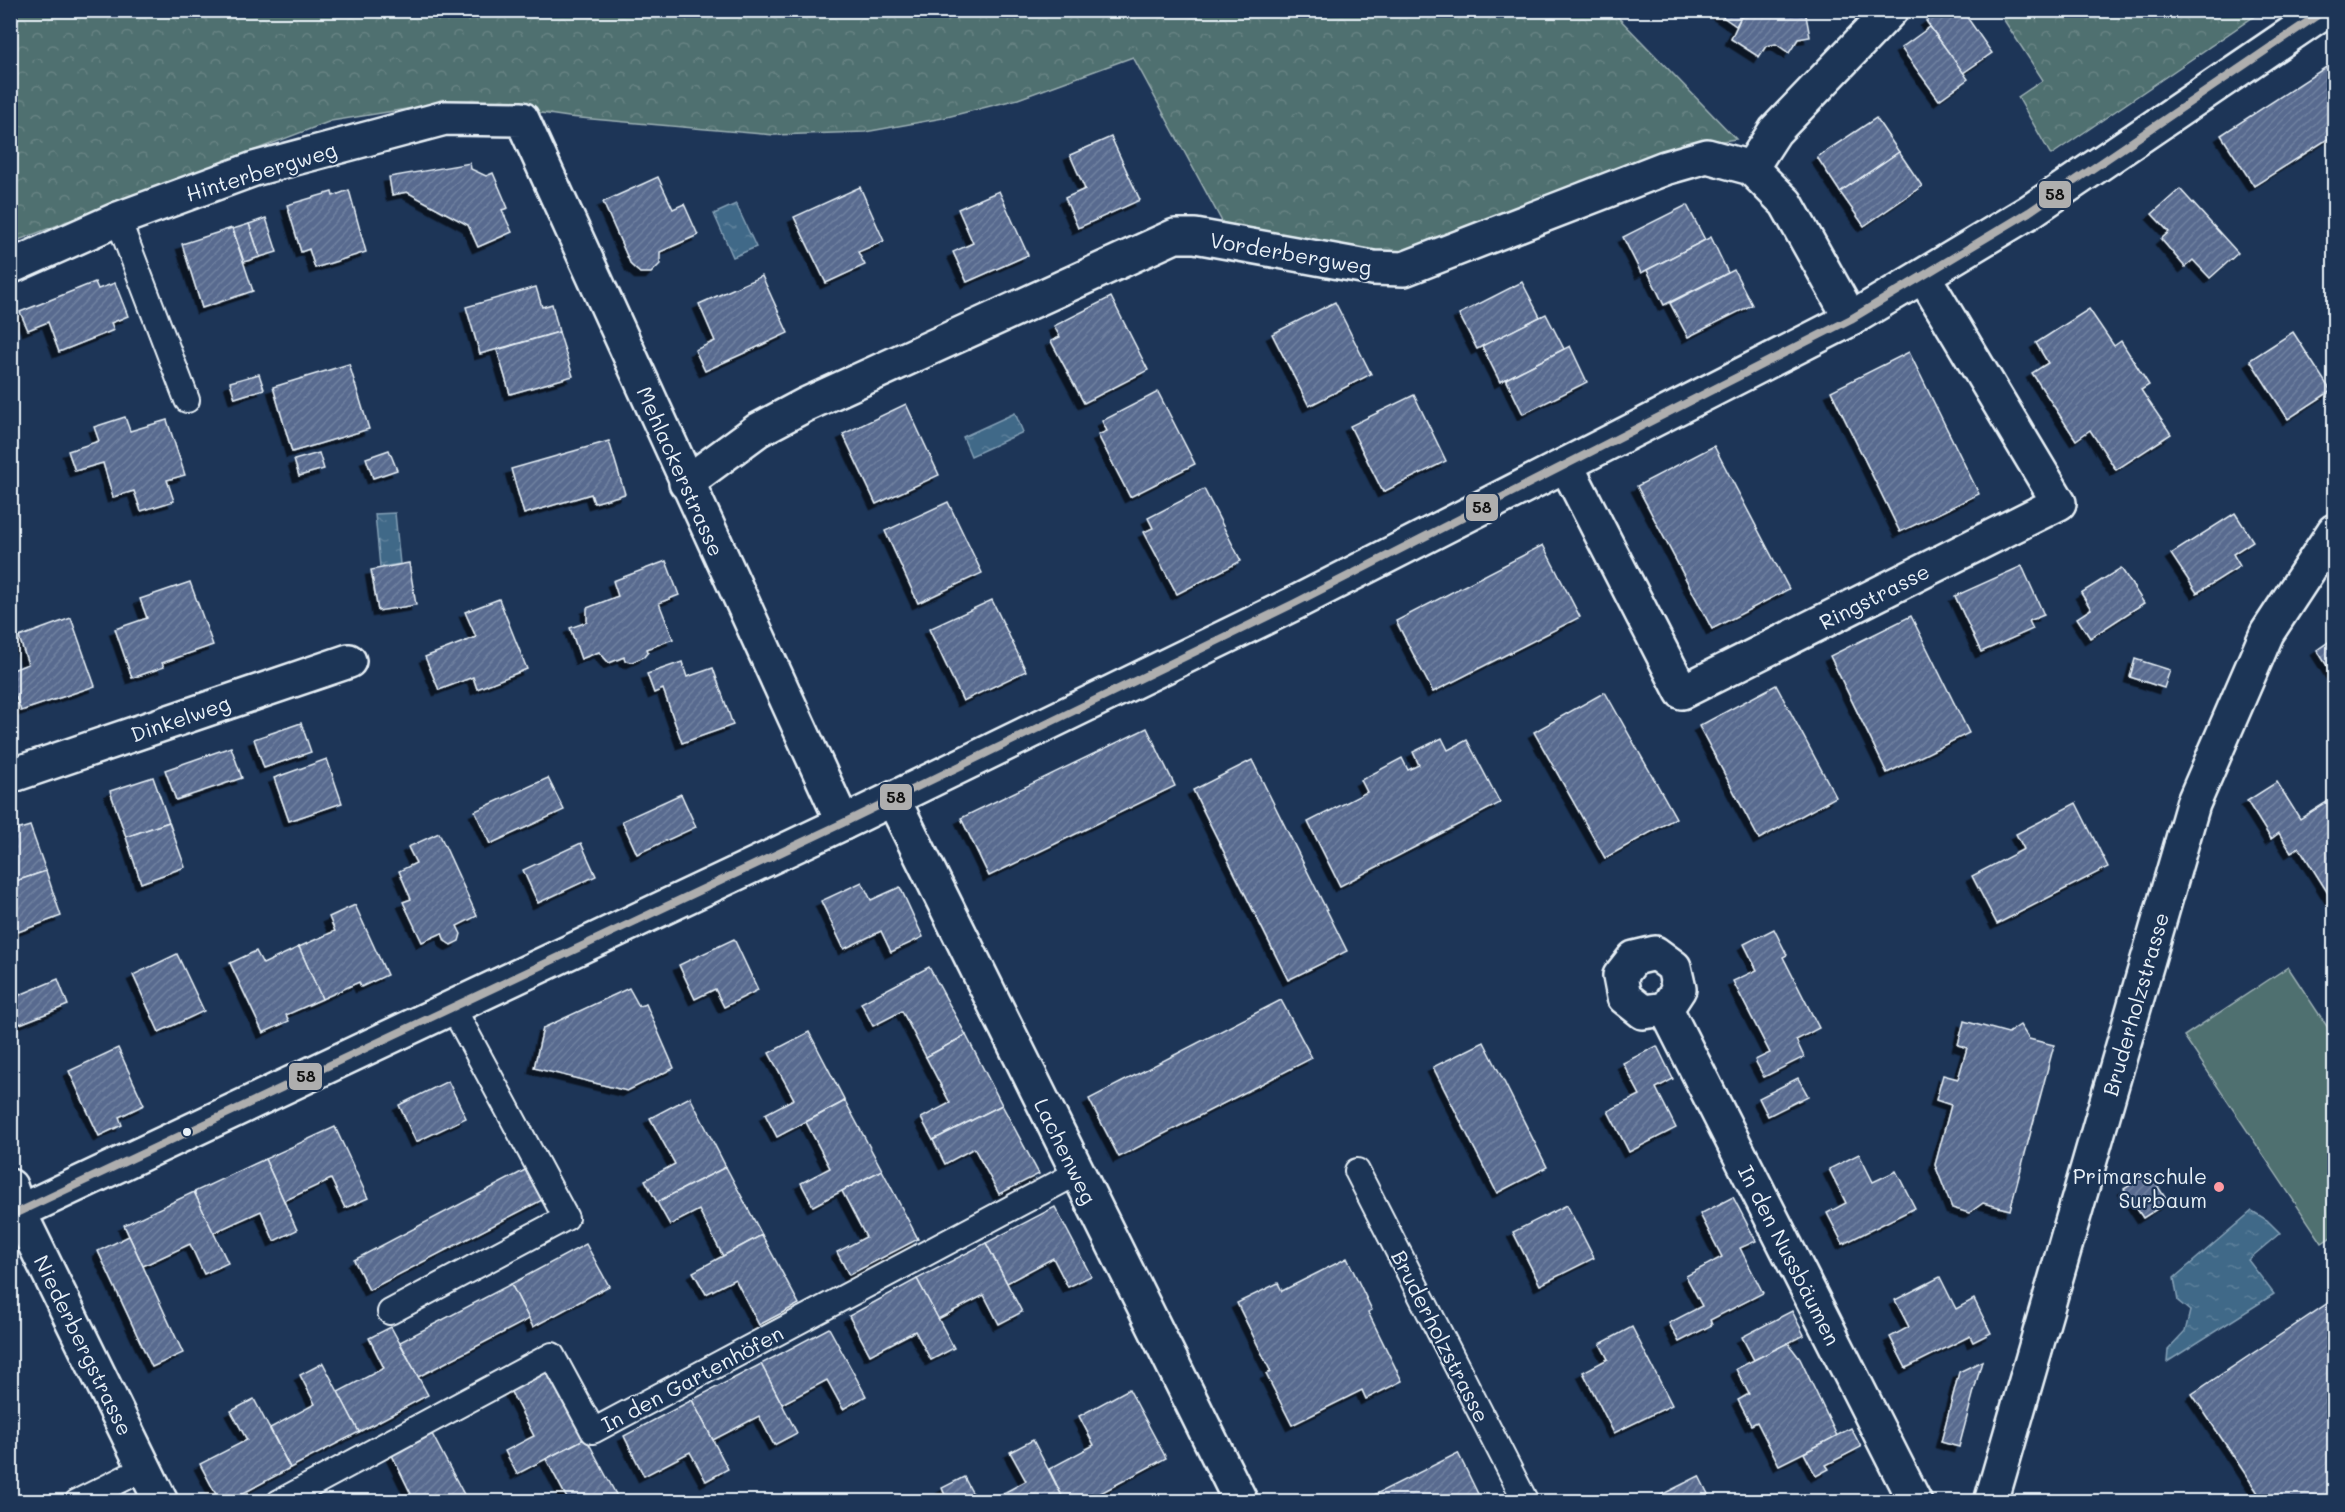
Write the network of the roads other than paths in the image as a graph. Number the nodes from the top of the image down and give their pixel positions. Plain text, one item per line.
1 (1891, 10) edge
2 (2326, 10) edge
3 (522, 119) joint
4 (1751, 168) junction
5 (118, 219) junction
6 (10, 267) edge
7 (1924, 277) junction
8 (1851, 319) junction
9 (187, 400) dead end
10 (1566, 465) junction
11 (686, 483) junction
12 (2334, 531) edge
13 (349, 661) dead end
14 (10, 776) edge
15 (893, 799) junction
16 (843, 823) junction
17 (452, 1006) junction
18 (1666, 1009) dead end
19 (1357, 1171) dead end
20 (1077, 1173) junction
21 (13, 1205) edge
22 (390, 1312) dead end
23 (145, 1468) junction
24 (77, 1502) edge
25 (161, 1502) edge
26 (279, 1502) edge
27 (1241, 1502) edge
28 (1526, 1502) edge
29 (1915, 1502) edge
30 (1991, 1502) edge

1 - 4 street
2 - 7 street
3 - 5 street, Hinterbergweg
3 - 11 street, Mehlackerstrasse
4 - 8 street, Vorderbergweg
4 - 11 street, Vorderbergweg
5 - 6 street, Hinterbergweg
5 - 9 lane
7 - 8 street
7 - 10 street, Ringstrasse
8 - 10 street
10 - 15 street
11 - 16 street, Mehlackerstrasse
12 - 30 street, Bruderholzstrasse
13 - 14 street, Dinkelweg
15 - 16 street
15 - 20 street, Lachenweg
16 - 17 street
17 - 21 street
17 - 22 lane
18 - 29 street, In den Nussbäumen
19 - 28 lane, Bruderholzstrasse
20 - 26 lane, In den Gartenhöfen
20 - 27 street, Lachenweg
21 - 23 street, Niederbergstrasse
23 - 24 lane
23 - 25 street, Niederbergstrasse

